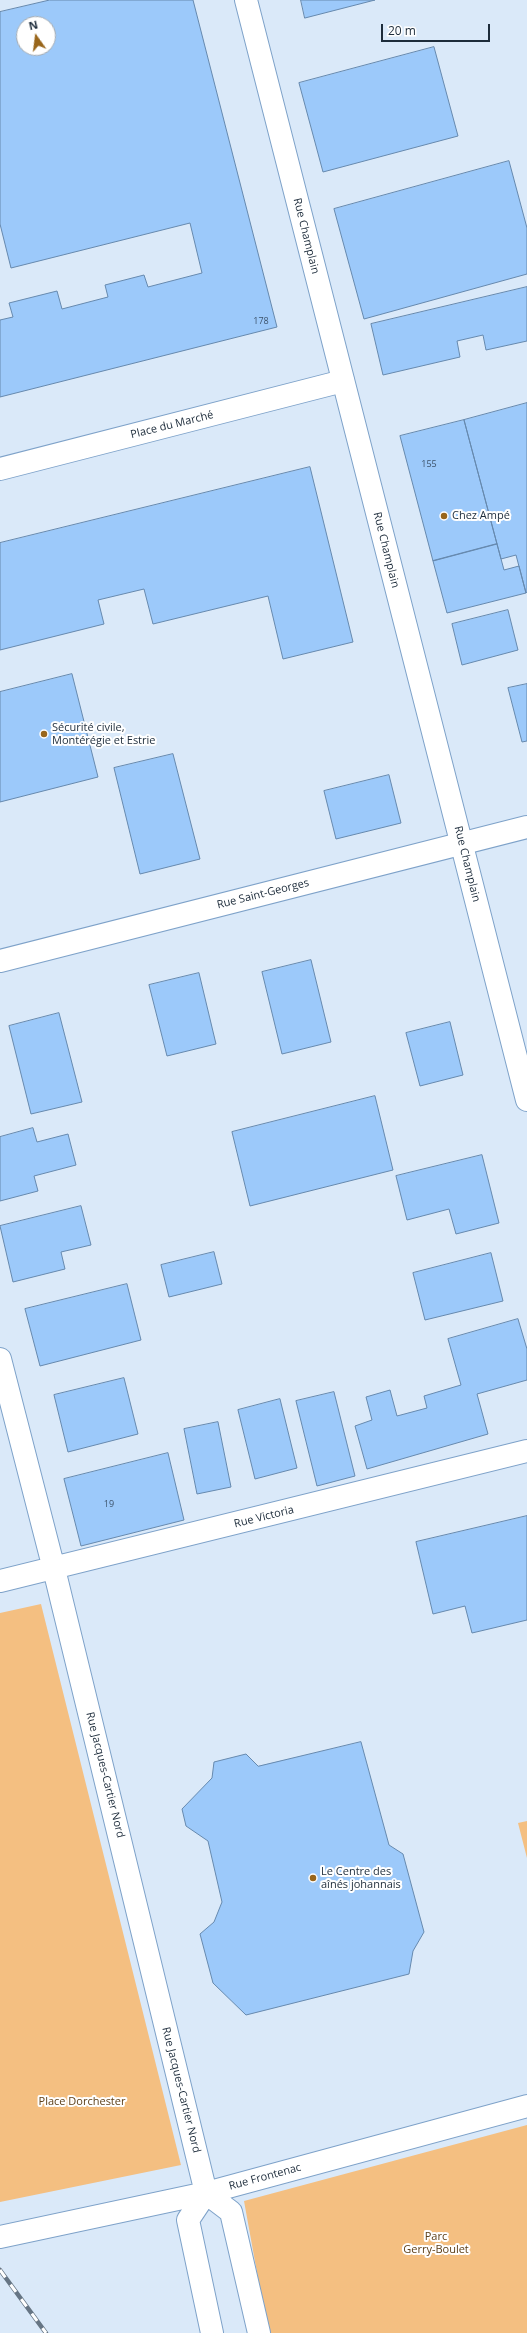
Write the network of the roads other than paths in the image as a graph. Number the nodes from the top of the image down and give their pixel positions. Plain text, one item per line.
1 (246, 0) edge
2 (343, 381) junction
3 (0, 469) edge
4 (527, 827) edge
5 (462, 844) junction
6 (0, 962) edge
7 (527, 1100) edge
8 (0, 1359) edge
9 (527, 1451) edge
10 (54, 1569) junction
11 (0, 1581) edge
12 (527, 2106) edge
13 (206, 2193) junction
14 (0, 2237) edge
15 (212, 2333) edge
16 (259, 2333) edge

1 - 2 street, Rue Champlain
2 - 3 street, Place du Marché
2 - 5 street, Rue Champlain
4 - 5 street, Rue Saint-Georges
5 - 6 street, Rue Saint-Georges
5 - 7 street, Rue Champlain
8 - 10 street, Rue Jacques-Cartier Nord
9 - 10 street, Rue Victoria
10 - 11 street, Rue Victoria
10 - 13 street, Rue Jacques-Cartier Nord
12 - 13 street, Rue Frontenac
13 - 14 street, Rue Frontenac
13 - 15 street
13 - 16 street

